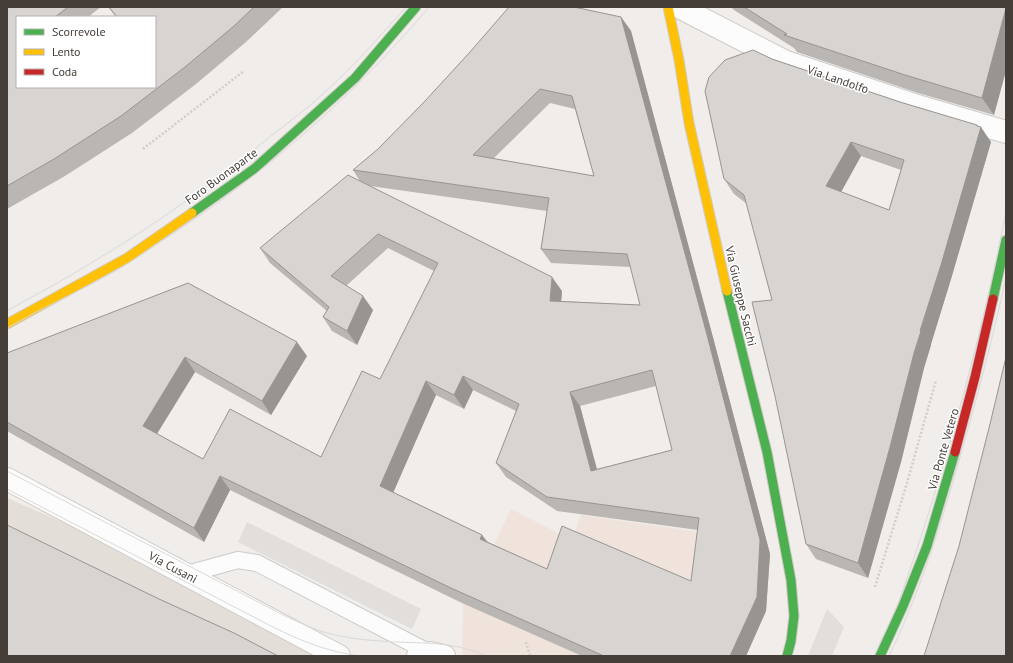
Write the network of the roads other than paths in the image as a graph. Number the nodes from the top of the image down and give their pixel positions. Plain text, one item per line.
1 (416, 7) edge
2 (668, 7) edge
3 (679, 7) edge
4 (1006, 132) edge
5 (1006, 240) edge
6 (7, 324) edge
7 (7, 479) edge
8 (187, 574) junction
9 (430, 655) edge
10 (340, 656) edge
11 (787, 656) edge
12 (880, 656) edge

1 - 6 street, Foro Buonaparte
2 - 11 street, Via Giuseppe Sacchi
3 - 4 street, Via Landolfo
5 - 12 street, Via Ponte Vetero
7 - 8 street, Via Cusani
8 - 9 lane
8 - 10 street, Via Cusani

